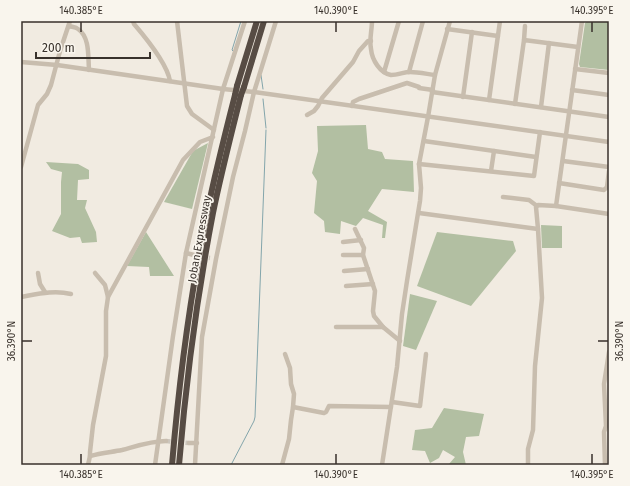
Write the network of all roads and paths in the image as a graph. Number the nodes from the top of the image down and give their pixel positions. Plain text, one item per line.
1 (70, 21) edge
2 (133, 21) edge
3 (177, 21) edge
4 (245, 21) edge
5 (257, 21) edge
6 (264, 21) edge
7 (276, 21) edge
8 (372, 21) edge
9 (399, 21) edge
10 (423, 21) edge
11 (450, 21) edge
12 (500, 21) edge
13 (582, 21) edge
14 (69, 26) junction
15 (525, 26) dead end
16 (447, 29) junction
17 (472, 32) junction
18 (498, 36) junction
19 (524, 40) junction
20 (371, 41) junction
21 (549, 43) junction
22 (578, 47) junction
23 (21, 62) edge
24 (57, 65) junction
25 (575, 69) junction
26 (89, 70) junction
27 (384, 72) junction
28 (409, 72) junction
29 (609, 73) edge
30 (435, 75) junction
31 (170, 81) junction
32 (184, 83) junction
33 (240, 86) junction
34 (223, 89) junction
35 (572, 90) junction
36 (432, 91) junction
37 (254, 92) junction
38 (238, 95) junction
39 (609, 95) edge
40 (463, 96) junction
41 (489, 100) junction
42 (320, 102) junction
43 (515, 104) junction
44 (352, 106) junction
45 (541, 107) junction
46 (569, 112) junction
47 (307, 115) dead end
48 (428, 117) junction
49 (609, 117) edge
50 (214, 130) junction
51 (540, 132) junction
52 (213, 136) junction
53 (566, 136) junction
54 (424, 141) junction
55 (609, 142) edge
56 (494, 151) junction
57 (536, 157) junction
58 (562, 161) junction
59 (419, 164) junction
60 (21, 167) edge
61 (609, 167) edge
62 (609, 170) edge
63 (492, 171) junction
64 (559, 183) junction
65 (503, 197) dead end
66 (537, 206) junction
67 (556, 206) junction
68 (418, 213) junction
69 (609, 214) edge
70 (355, 229) dead end
71 (538, 229) junction
72 (361, 240) junction
73 (343, 242) dead end
74 (186, 253) junction
75 (194, 255) tunnel mouth
76 (343, 255) dead end
77 (363, 255) junction
78 (210, 258) tunnel mouth
79 (216, 259) junction
80 (368, 269) junction
81 (344, 271) dead end
82 (38, 273) dead end
83 (95, 274) dead end
84 (373, 284) junction
85 (346, 286) dead end
86 (45, 292) junction
87 (71, 294) dead end
88 (21, 297) edge
89 (108, 298) junction
90 (336, 327) dead end
91 (384, 327) junction
92 (400, 341) junction
93 (609, 352) edge
94 (285, 354) dead end
95 (426, 354) dead end
96 (391, 404) junction
97 (293, 407) junction
98 (608, 426) edge
99 (158, 441) junction
100 (166, 441) tunnel mouth
101 (189, 443) tunnel mouth
102 (197, 443) junction
103 (90, 456) junction
104 (88, 465) edge
105 (155, 465) edge
106 (172, 465) edge
107 (179, 465) edge
108 (195, 465) edge
109 (282, 465) edge
110 (382, 465) edge
111 (528, 465) edge
112 (605, 465) edge

1 - 14 street
2 - 31 street
3 - 32 street
4 - 34 street
5 - 33 highway, Joban Expressway
6 - 33 highway, Joban Expressway
7 - 37 street
8 - 20 street
9 - 27 street
10 - 28 street
11 - 16 street
12 - 18 street
13 - 22 street
14 - 24 street
14 - 26 street
15 - 19 street
16 - 17 street
16 - 30 street
17 - 18 street
17 - 40 street
18 - 41 street
19 - 21 street
19 - 43 street
20 - 27 street
20 - 42 street
21 - 22 street
21 - 45 street
22 - 25 street
23 - 24 street
24 - 26 street
24 - 60 street
25 - 29 street
25 - 35 street
26 - 31 street
27 - 28 street
28 - 30 street
30 - 36 street
31 - 32 street
32 - 34 street
32 - 50 street
33 - 38 highway, Joban Expressway, bridge
34 - 37 street
34 - 50 street
35 - 39 street
35 - 46 street
36 - 40 street
36 - 44 street
36 - 48 street
37 - 42 street
37 - 79 street
38 - 106 highway, Joban Expressway
38 - 107 highway, Joban Expressway
40 - 41 street
41 - 43 street
42 - 44 street
42 - 47 street
43 - 45 street
44 - 48 street
45 - 46 street
46 - 49 street
46 - 53 street
48 - 51 street
48 - 54 street
50 - 52 street
51 - 53 street
51 - 57 street
52 - 74 street
52 - 89 street
53 - 55 street
53 - 58 street
54 - 56 street
54 - 59 street
56 - 57 street
56 - 63 street
57 - 63 street
58 - 61 street
58 - 64 street
59 - 63 street
59 - 68 street
62 - 64 street
64 - 67 street
65 - 66 street
66 - 67 street
66 - 71 street
67 - 69 street
68 - 71 street
68 - 92 street
70 - 72 street
71 - 111 street
72 - 73 street
72 - 77 street
74 - 75 street
74 - 99 street
76 - 77 street
77 - 80 street
78 - 79 street
79 - 102 street
80 - 81 street
80 - 84 street
82 - 86 street
83 - 89 street
84 - 85 street
84 - 91 street
86 - 87 street
86 - 88 street
89 - 103 street
90 - 91 street
91 - 92 street
92 - 96 street
93 - 98 street
94 - 97 street
95 - 96 street
96 - 97 street
96 - 110 street
97 - 109 street
98 - 112 street
99 - 100 street
99 - 103 street
99 - 105 street
101 - 102 street
102 - 108 street
103 - 104 street

